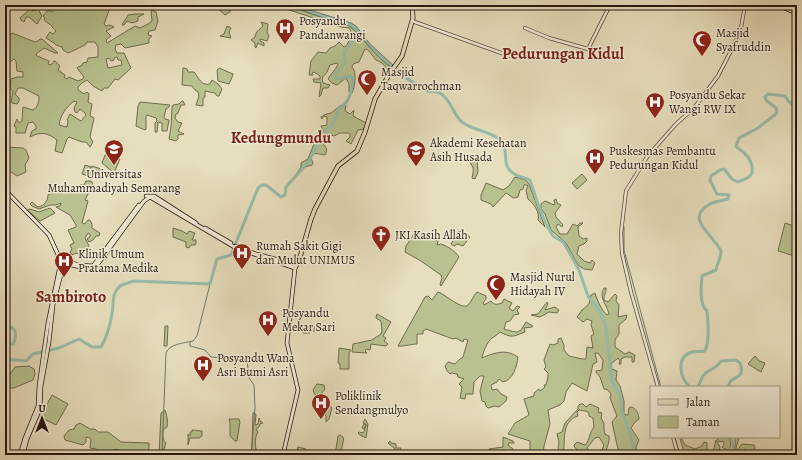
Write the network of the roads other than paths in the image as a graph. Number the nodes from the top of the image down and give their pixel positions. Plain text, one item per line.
1 (412, 5) edge
2 (610, 5) edge
3 (745, 5) edge
4 (777, 5) edge
5 (782, 5) edge
6 (796, 5) edge
7 (795, 12) edge
8 (412, 21) junction
9 (525, 28) dead end
10 (510, 56) dead end
11 (5, 192) edge
12 (62, 260) junction
13 (296, 267) junction
14 (658, 386) edge
15 (673, 438) edge
16 (22, 455) edge
17 (283, 455) edge
18 (678, 455) edge

1 - 8 main road
2 - 9 street
3 - 14 street
4 - 7 main road
5 - 7 main road
6 - 7 street
8 - 10 street
8 - 13 main road
11 - 12 main road
12 - 13 main road
12 - 16 main road
13 - 17 main road
15 - 18 street

